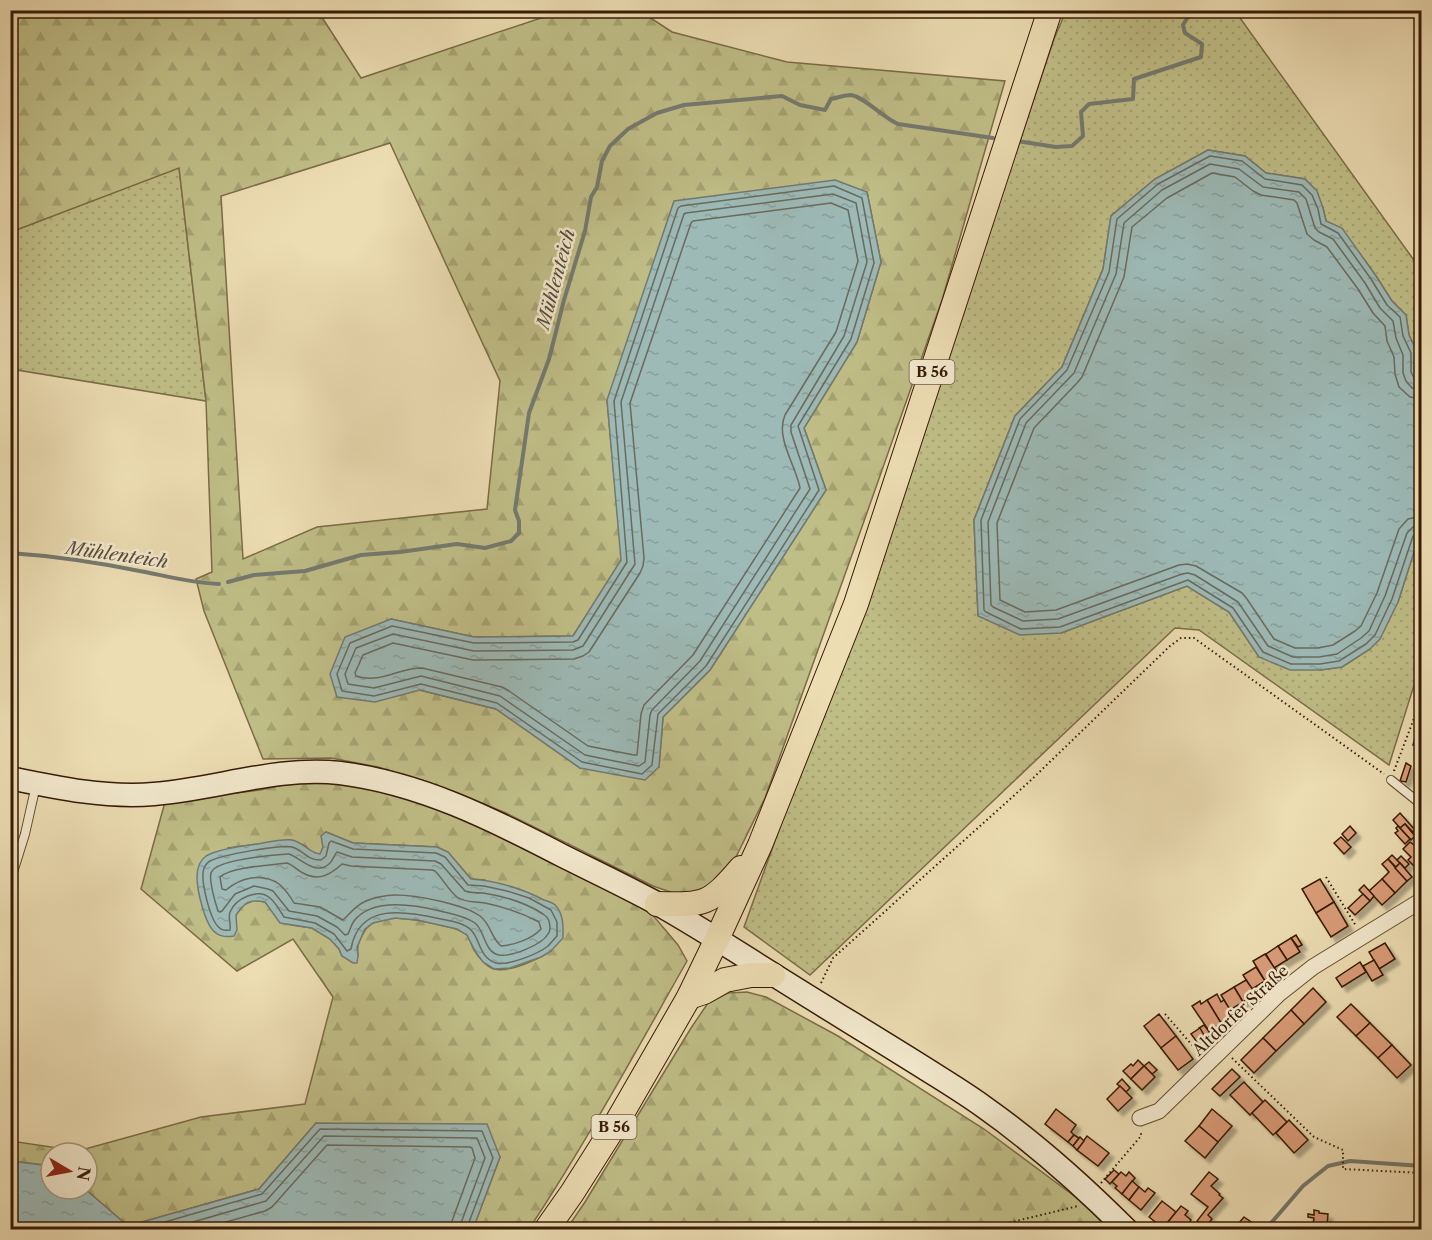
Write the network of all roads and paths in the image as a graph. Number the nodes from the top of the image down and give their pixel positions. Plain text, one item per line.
1 (1050, 10) edge
2 (1422, 693) edge
3 (10, 778) edge
4 (1391, 780) junction
5 (36, 783) junction
6 (1422, 805) edge
7 (760, 845) junction
8 (1326, 878) dead end
9 (10, 882) edge
10 (1422, 900) edge
11 (657, 904) junction
12 (1362, 937) junction
13 (717, 939) junction
14 (773, 975) junction
15 (689, 997) junction
16 (813, 999) junction
17 (1165, 1014) dead end
18 (1224, 1049) junction
19 (1209, 1064) junction
20 (1140, 1118) joint
21 (1113, 1169) dead end
22 (1422, 1173) edge
23 (1099, 1202) junction
24 (546, 1230) edge
25 (979, 1230) edge
26 (1127, 1230) edge

1 - 7 main road, B 56
2 - 4 path
3 - 5 main road
4 - 6 lane
4 - 16 path
5 - 9 lane
5 - 11 main road
7 - 11 main road
7 - 13 main road, B 56
8 - 12 path
10 - 12 street, Altdorfer Straße
11 - 13 main road
12 - 18 street, Altdorfer Straße
13 - 14 main road
13 - 15 main road, B 56
14 - 15 main road
14 - 16 main road
15 - 24 main road, B 56
16 - 23 main road
17 - 19 path
18 - 19 street, Altdorfer Straße
18 - 22 path
19 - 20 street, Altdorfer Straße
20 - 21 path
23 - 25 path
23 - 26 main road

